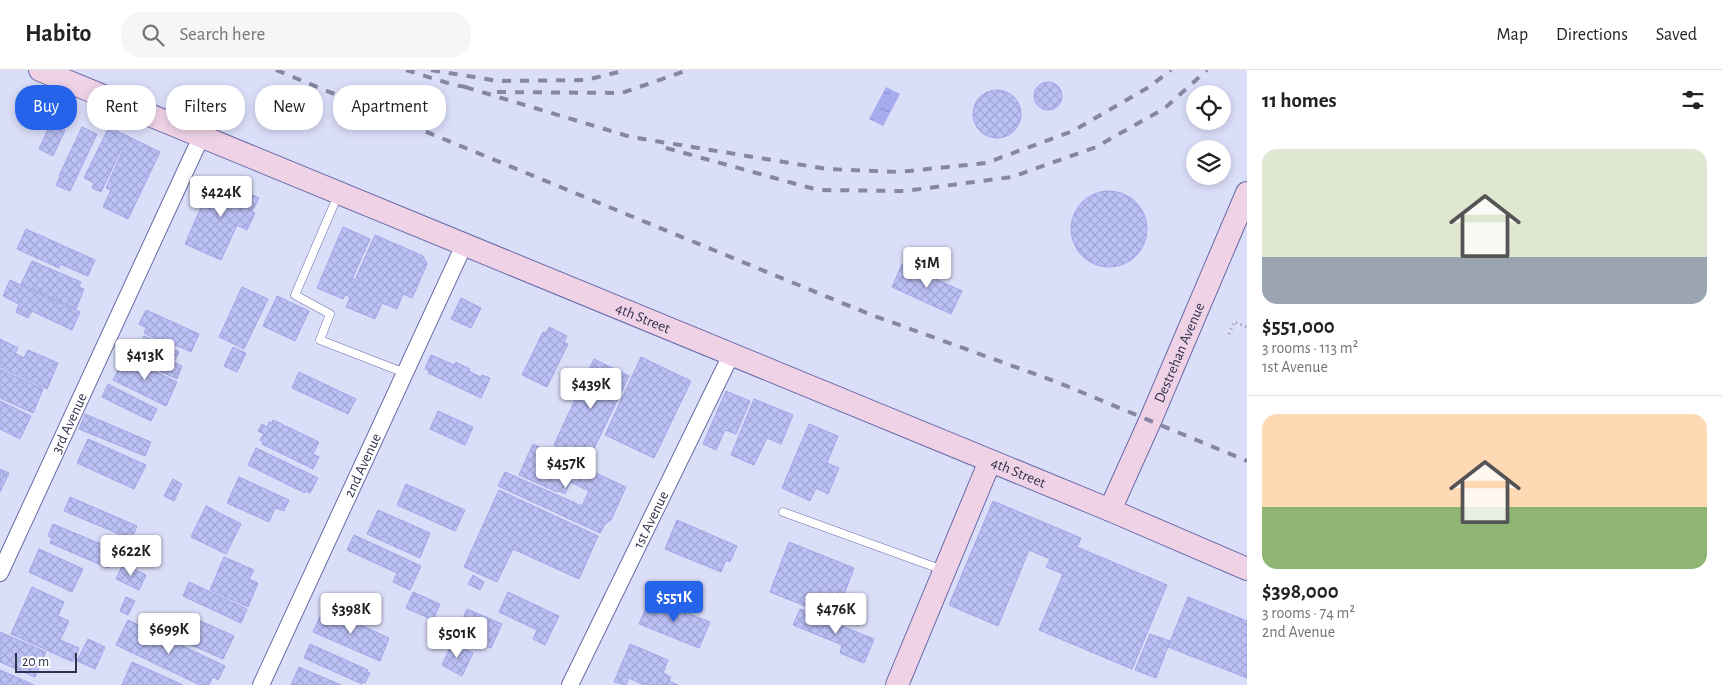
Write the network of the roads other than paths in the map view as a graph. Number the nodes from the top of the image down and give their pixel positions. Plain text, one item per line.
1 (40, 70) edge
2 (201, 136) junction
3 (339, 193) junction
4 (1247, 193) edge
5 (464, 244) junction
6 (731, 354) junction
7 (404, 374) junction
8 (990, 461) junction
9 (1110, 510) junction
10 (783, 512) dead end
11 (1247, 569) edge
12 (945, 570) junction
13 (0, 573) edge
14 (261, 685) edge
15 (570, 685) edge
16 (897, 685) edge

1 - 2 main road, 4th Street
2 - 3 main road, 4th Street
2 - 13 street, 3rd Avenue
3 - 5 main road, 4th Street
3 - 7 lane
4 - 9 main road, Destrehan Avenue
5 - 6 main road, 4th Street
5 - 7 street, 2nd Avenue
6 - 8 main road, 4th Street
6 - 15 street, 1st Avenue
7 - 14 street, 2nd Avenue
8 - 9 main road, 4th Street
8 - 12 main road
9 - 11 main road, 4th Street
10 - 12 lane
12 - 16 main road

